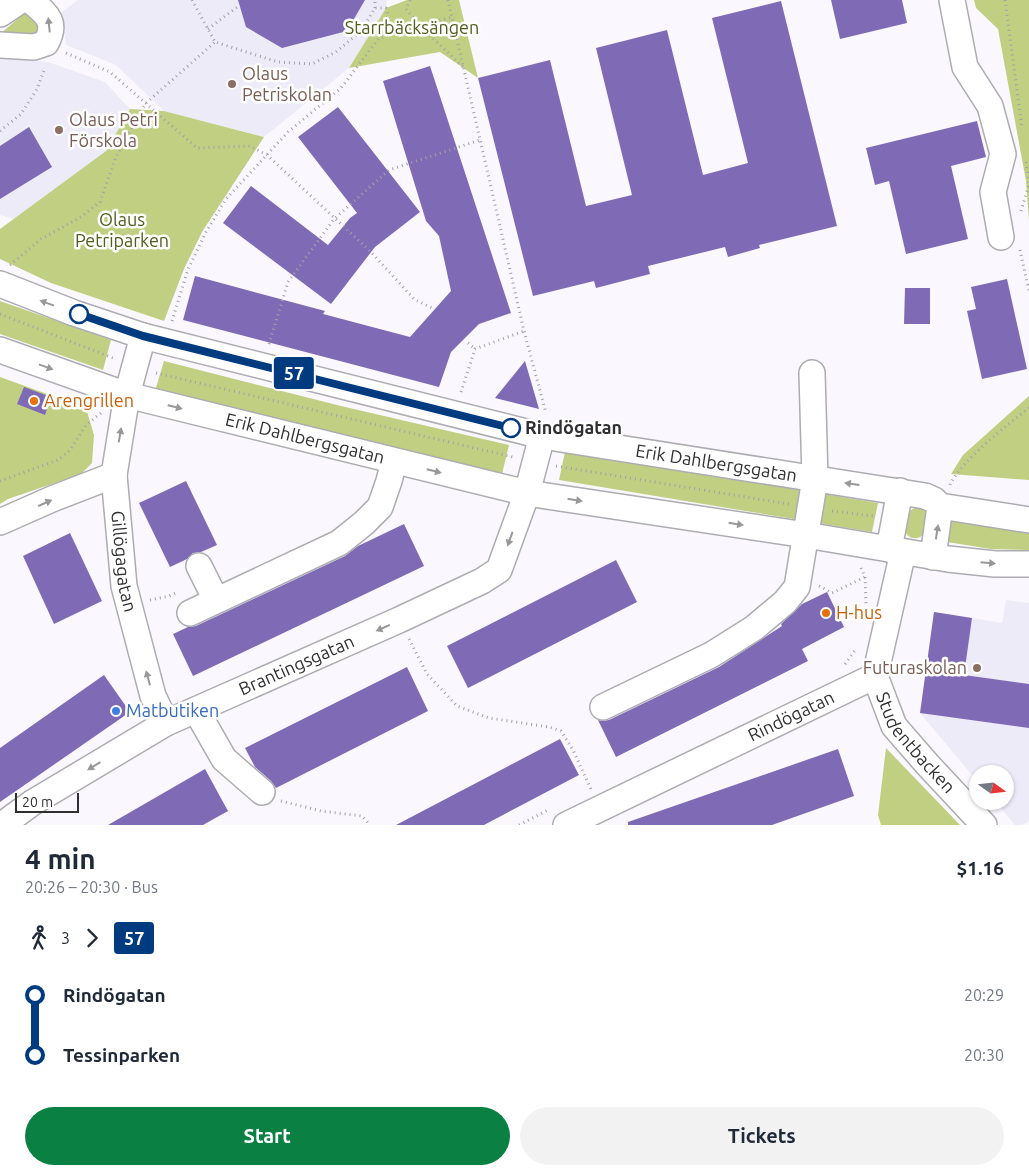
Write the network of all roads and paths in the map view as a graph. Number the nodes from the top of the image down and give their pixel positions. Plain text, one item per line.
1 (21, 0) edge
2 (30, 0) edge
3 (192, 0) edge
4 (375, 0) edge
5 (410, 0) edge
6 (448, 0) edge
7 (952, 0) edge
8 (1006, 0) edge
9 (240, 5) dead end
10 (375, 8) junction
11 (0, 14) edge
12 (453, 17) junction
13 (421, 27) junction
14 (208, 29) junction
15 (392, 34) junction
16 (215, 42) junction
17 (46, 43) junction
18 (0, 45) edge
19 (464, 67) junction
20 (146, 104) junction
21 (0, 131) edge
22 (1023, 136) dead end
23 (480, 140) junction
24 (267, 155) junction
25 (1025, 156) dead end
26 (1029, 185) edge
27 (334, 219) junction
28 (1000, 237) dead end
29 (4, 276) edge
30 (432, 308) dead end
31 (0, 314) edge
32 (170, 325) dead end
33 (524, 331) junction
34 (143, 336) junction
35 (468, 342) dead end
36 (475, 349) junction
37 (0, 350) edge
38 (266, 352) dead end
39 (135, 366) junction
40 (812, 373) dead end
41 (127, 395) junction
42 (458, 400) dead end
43 (1029, 408) edge
44 (103, 411) dead end
45 (542, 436) junction
46 (394, 460) junction
47 (535, 462) junction
48 (114, 475) junction
49 (814, 479) junction
50 (0, 481) edge
51 (900, 491) junction
52 (527, 493) junction
53 (940, 506) junction
54 (810, 508) junction
55 (895, 519) junction
56 (1029, 520) edge
57 (0, 522) edge
58 (806, 535) junction
59 (896, 550) junction
60 (933, 557) junction
61 (1029, 564) edge
62 (199, 566) dead end
63 (861, 568) dead end
64 (800, 574) junction
65 (865, 577) junction
66 (216, 600) junction
67 (190, 613) dead end
68 (865, 613) dead end
69 (399, 620) junction
70 (858, 646) dead end
71 (842, 667) dead end
72 (875, 676) junction
73 (603, 707) dead end
74 (196, 710) junction
75 (166, 723) junction
76 (262, 792) joint
77 (591, 796) junction
78 (558, 817) edge
79 (2, 825) edge
80 (370, 825) edge
81 (519, 825) edge
82 (984, 825) edge

1 - 11 street
17 -> 2 street
3 - 14 path
4 - 10 path
5 - 13 path
6 - 12 path
7 - 28 street
8 - 22 path
9 - 14 path
10 - 15 path
10 - 16 path
12 - 13 path
12 - 19 path
13 - 15 path
13 - 19 path
14 - 16 path
15 - 24 path
16 - 20 path
17 - 18 street
17 - 20 path
17 - 21 path
19 - 23 path
20 - 24 path
20 - 29 path
23 - 27 path
23 - 33 path
24 - 27 path
24 - 32 path
25 - 26 path
27 - 30 path
27 - 38 path
34 -> 29 street, Erik Dahlbergsgatan
31 - 39 path, Erik Dahlbergsgatan
33 - 36 path
33 - 45 path
34 - 39 street, Gillögagatan
34 - 45 street, Erik Dahlbergsgatan
35 - 36 path
36 - 42 path
37 -> 41 street, Erik Dahlbergsgatan
39 - 41 street, Gillögagatan
39 - 47 path, Erik Dahlbergsgatan
40 - 49 street
41 -> 46 street, Erik Dahlbergsgatan
48 -> 41 street, Gillögagatan
43 - 53 path
44 - 50 path
45 - 47 street, Brantingsgatan
45 - 49 street, Erik Dahlbergsgatan
46 -> 52 street, Erik Dahlbergsgatan
46 - 66 street
47 - 52 street, Brantingsgatan
47 - 54 path, Erik Dahlbergsgatan
57 -> 48 street
75 -> 48 street, Gillögagatan
51 -> 49 street, Erik Dahlbergsgatan
49 - 54 street
51 - 53 street, Erik Dahlbergsgatan
51 - 55 street
52 -> 58 street, Erik Dahlbergsgatan
52 -> 69 street, Brantingsgatan
53 - 56 street, Erik Dahlbergsgatan
60 -> 53 street
54 - 55 path, Erik Dahlbergsgatan
54 - 58 street
55 - 59 street
58 - 59 street, Erik Dahlbergsgatan
58 - 64 street
59 - 60 street, Erik Dahlbergsgatan
59 - 72 street
60 -> 61 street, Erik Dahlbergsgatan
62 - 66 street
63 - 65 path
64 - 65 path
64 - 73 street
65 - 68 path
66 - 67 street
69 -> 74 street, Brantingsgatan
69 - 77 path
70 - 71 path
72 - 77 street, Rindögatan
72 - 82 street, Studentbacken
74 - 75 street, Brantingsgatan
74 - 76 street
75 -> 79 street, Brantingsgatan
76 - 80 path
77 - 78 street, Rindögatan
78 - 81 path

